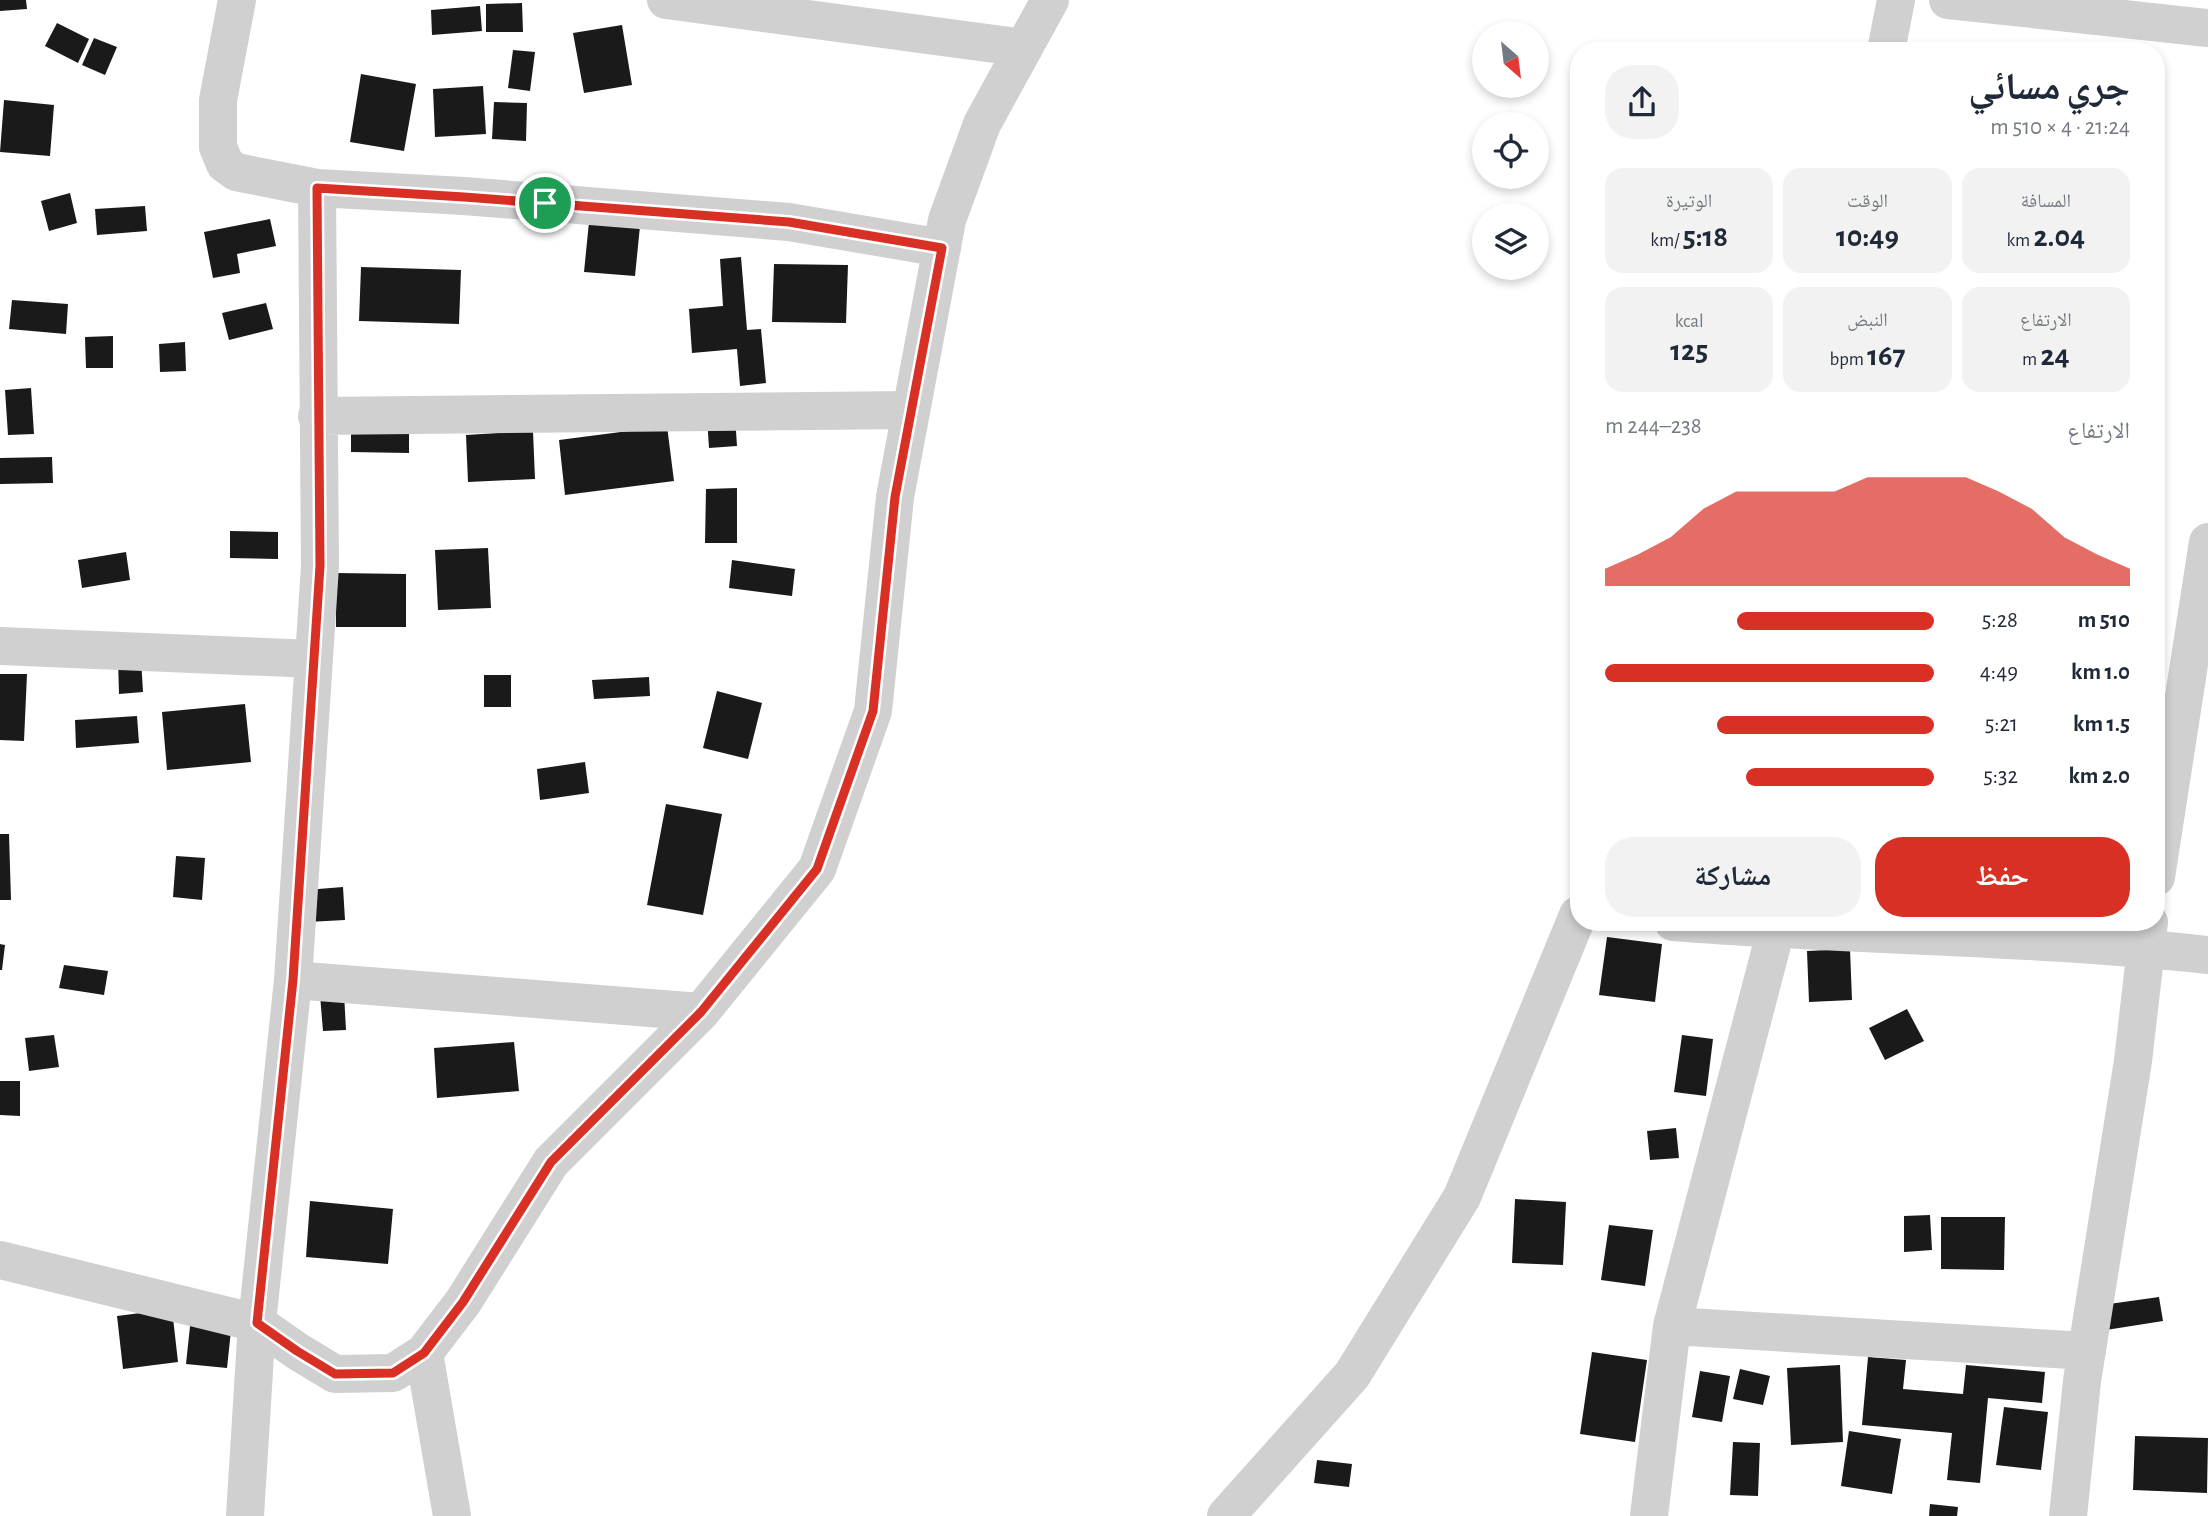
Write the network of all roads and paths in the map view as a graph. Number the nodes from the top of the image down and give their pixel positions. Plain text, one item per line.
1 (237, 0) edge
2 (666, 0) edge
3 (1050, 0) edge
4 (1896, 0) edge
5 (1948, 0) edge
6 (2208, 27) edge
7 (1888, 42) edge
8 (1024, 48) junction
9 (317, 188) junction
10 (942, 248) junction
11 (911, 410) junction
12 (317, 416) junction
13 (2208, 542) edge
14 (0, 646) edge
15 (313, 659) junction
16 (2165, 819) edge
17 (1571, 931) edge
18 (1777, 931) edge
19 (1983, 931) edge
20 (2147, 935) edge
21 (2208, 955) edge
22 (293, 980) junction
23 (701, 1012) junction
24 (0, 1260) edge
25 (257, 1323) junction
26 (1672, 1326) junction
27 (2087, 1351) junction
28 (424, 1353) junction
29 (245, 1516) edge
30 (452, 1516) edge
31 (1226, 1516) edge
32 (1649, 1516) edge
33 (2068, 1516) edge

1 - 9 street
2 - 8 street
3 - 8 street
4 - 7 street
5 - 6 street
8 - 10 street
9 - 10 street
9 - 12 street
10 - 11 street
11 - 12 street
11 - 23 street
12 - 15 street
13 - 16 street
14 - 15 street
15 - 22 street
17 - 31 street
18 - 26 street
19 - 20 street
20 - 21 street
20 - 27 street
22 - 23 street
22 - 25 street
23 - 28 street
24 - 25 street
25 - 28 street
25 - 29 street
26 - 27 street
26 - 32 street
27 - 33 street
28 - 30 street

